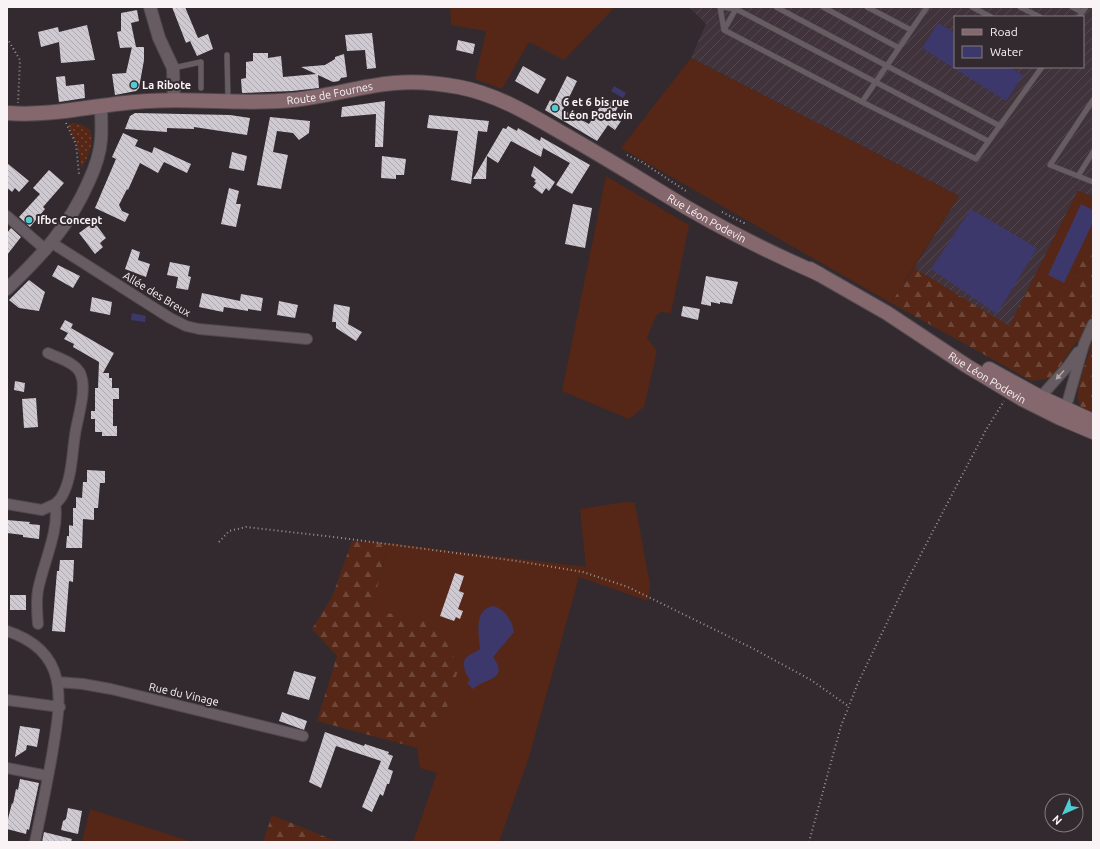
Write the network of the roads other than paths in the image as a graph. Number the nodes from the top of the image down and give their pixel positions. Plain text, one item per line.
1 (150, 7) edge
2 (720, 7) edge
3 (776, 7) edge
4 (822, 7) edge
5 (867, 7) edge
6 (918, 7) edge
7 (972, 7) edge
8 (1020, 7) edge
9 (1072, 7) edge
10 (1086, 7) edge
11 (736, 8) edge
12 (926, 9) edge
13 (1080, 15) edge
14 (989, 16) edge
15 (1038, 16) edge
16 (724, 30) junction
17 (911, 30) junction
18 (899, 48) junction
19 (227, 55) dead end
20 (887, 66) junction
21 (173, 68) junction
22 (1041, 68) edge
23 (876, 82) junction
24 (201, 88) dead end
25 (174, 100) junction
26 (1093, 100) edge
27 (228, 102) junction
28 (862, 102) junction
29 (101, 106) junction
30 (12, 113) edge
31 (550, 126) joint
32 (1000, 126) junction
33 (988, 142) junction
34 (1093, 152) edge
35 (1078, 176) junction
36 (1093, 182) edge
37 (7, 216) edge
38 (49, 247) junction
39 (7, 289) edge
40 (887, 312) junction
41 (1093, 324) edge
42 (307, 339) dead end
43 (1084, 344) junction
44 (48, 354) dead end
45 (1038, 402) junction
46 (1062, 414) junction
47 (1093, 421) edge
48 (1093, 432) edge
49 (7, 504) edge
50 (55, 504) junction
51 (38, 624) dead end
52 (7, 631) edge
53 (58, 682) junction
54 (7, 700) edge
55 (60, 707) junction
56 (303, 736) dead end
57 (7, 768) edge
58 (48, 776) junction
59 (36, 842) edge

1 - 21 street
2 - 11 lane
2 - 16 lane
3 - 20 lane
4 - 18 lane
5 - 17 lane
6 - 12 lane
7 - 14 lane
8 - 15 lane
9 - 13 lane
10 - 13 lane
11 - 16 lane
11 - 23 lane
12 - 17 lane
16 - 28 lane
17 - 18 lane
18 - 20 lane
19 - 27 lane
20 - 23 lane
20 - 32 lane
21 - 24 lane
21 - 25 street
22 - 32 lane
23 - 28 lane
23 - 33 lane
25 - 27 main road, Route de Fournes
25 - 29 main road, Route de Fournes
26 - 35 lane
27 - 31 main road, Route de Fournes
28 - 33 lane
29 - 30 main road, Route de Fournes
29 - 38 street
31 - 40 main road, Rue Léon Podevin
32 - 33 lane
34 - 35 lane
35 - 36 lane
37 - 38 street, Allée des Breux
38 - 39 street
38 - 42 street, Allée des Breux
40 - 45 main road, Rue Léon Podevin
40 - 45 main road, Rue Léon Podevin
41 - 43 street
43 -> 45 street
43 - 46 street
44 - 50 street
45 - 46 main road, Rue Léon Podevin
46 - 47 main road, Rue Léon Podevin
46 - 48 main road, Rue Léon Podevin
49 - 50 street
50 - 51 street
52 - 53 street
53 - 55 street
53 - 56 street, Rue du Vinage
54 - 55 street
55 - 58 street
57 - 58 street
58 - 59 street

